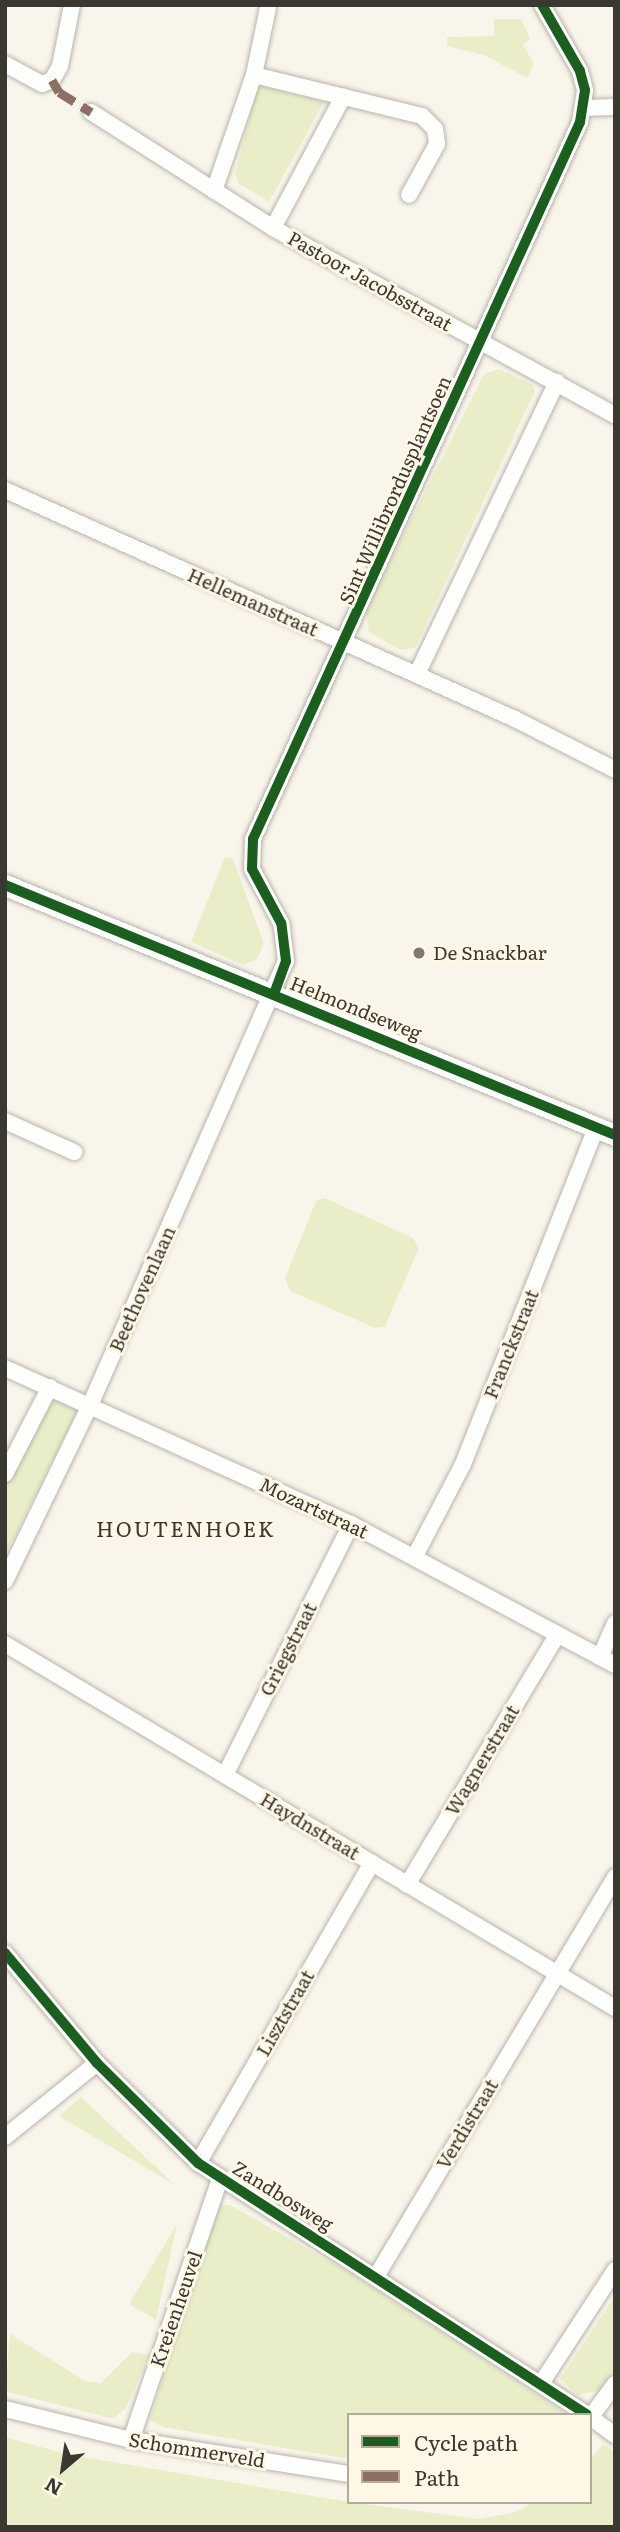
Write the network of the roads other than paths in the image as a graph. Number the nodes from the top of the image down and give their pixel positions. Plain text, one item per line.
1 (72, 5) edge
2 (542, 5) edge
3 (268, 8) dead end
4 (5, 64) edge
5 (254, 75) junction
6 (343, 97) junction
7 (615, 107) edge
8 (584, 108) junction
9 (91, 112) dead end
10 (214, 191) junction
11 (409, 194) dead end
12 (273, 228) junction
13 (481, 342) junction
14 (558, 382) junction
15 (615, 415) edge
16 (5, 490) edge
17 (345, 643) junction
18 (417, 674) junction
19 (615, 770) edge
20 (5, 885) edge
21 (274, 993) junction
22 (5, 1121) edge
23 (605, 1131) edge
24 (74, 1152) dead end
25 (5, 1368) edge
26 (50, 1387) junction
27 (91, 1404) junction
28 (5, 1474) edge
29 (351, 1524) junction
30 (415, 1556) junction
31 (5, 1581) edge
32 (615, 1623) edge
33 (557, 1634) junction
34 (5, 1644) edge
35 (600, 1657) junction
36 (615, 1665) edge
37 (225, 1774) junction
38 (372, 1863) junction
39 (615, 1877) edge
40 (407, 1885) junction
41 (5, 1953) edge
42 (557, 1973) junction
43 (615, 2008) edge
44 (97, 2063) junction
45 (5, 2137) edge
46 (198, 2163) junction
47 (220, 2178) junction
48 (615, 2270) edge
49 (377, 2275) junction
50 (542, 2382) junction
51 (615, 2385) edge
52 (5, 2409) edge
53 (585, 2413) edge
54 (592, 2414) edge
55 (592, 2418) edge
56 (615, 2435) edge
57 (131, 2441) junction
58 (347, 2474) edge

1 - 4 street
2 - 8 street, Sint Willibrordusplantsoen
3 - 5 street
5 - 6 street
5 - 10 street
6 - 11 street
6 - 12 street, Pastoor Jacobsstraat
7 - 8 street
8 - 13 street, Sint Willibrordusplantsoen
9 - 10 street, Pastoor Jacobsstraat
10 - 12 street, Pastoor Jacobsstraat
12 - 13 street, Pastoor Jacobsstraat
13 - 14 street, Pastoor Jacobsstraat
13 - 17 street, Sint Willibrordusplantsoen
14 - 15 street, Pastoor Jacobsstraat
14 - 18 street
16 - 17 street, Hellemanstraat
17 - 18 street, Hellemanstraat
17 - 21 street, Sint Willibrordusplantsoen
18 - 19 street, Hellemanstraat
20 - 21 street, Helmondseweg
21 - 23 street, Helmondseweg
21 - 27 street, Beethovenlaan
22 - 24 street
23 - 30 street, Franckstraat
25 - 26 street, Mozartstraat
26 - 27 street, Mozartstraat
26 - 28 street
27 - 29 street, Mozartstraat
27 - 31 street, Beethovenlaan
29 - 30 street, Mozartstraat
29 - 37 street, Griegstraat
30 - 33 street, Mozartstraat
32 - 35 street
33 - 35 street, Mozartstraat
33 - 40 street, Wagnerstraat
34 - 37 street, Haydnstraat
35 - 36 street, Mozartstraat
37 - 38 street, Haydnstraat
38 - 40 street, Haydnstraat
38 - 46 street, Lisztstraat
39 - 42 street, Verdistraat
40 - 42 street, Haydnstraat
41 - 44 street, Zandbosweg
42 - 43 street, Haydnstraat
42 - 49 street, Verdistraat
44 - 45 street
44 - 46 street, Zandbosweg
46 - 47 street, Zandbosweg
47 - 49 street, Zandbosweg
47 - 57 street, Kreienheuvel
48 - 50 street
49 - 50 street, Zandbosweg
50 - 53 street, Zandbosweg
51 - 54 street
52 - 57 street, Schommerveld
55 - 56 street, Zandbosweg
57 - 58 street, Schommerveld

